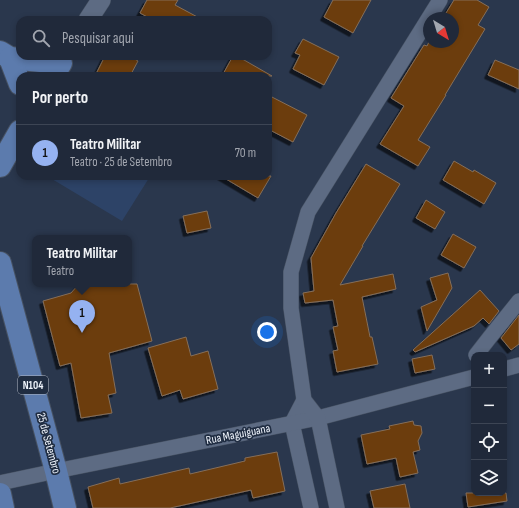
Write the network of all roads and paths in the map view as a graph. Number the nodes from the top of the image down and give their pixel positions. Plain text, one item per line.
1 (101, 0) edge
2 (440, 0) edge
3 (91, 16) edge
4 (5, 55) edge
5 (16, 57) edge
6 (32, 60) edge
7 (60, 65) edge
8 (16, 76) edge
9 (16, 138) edge
10 (0, 166) edge
11 (0, 263) edge
12 (519, 301) edge
13 (478, 352) edge
14 (519, 365) edge
15 (507, 368) edge
16 (470, 379) edge
17 (304, 400) junction
18 (318, 418) junction
19 (292, 423) junction
20 (56, 471) junction
21 (0, 483) edge
22 (0, 494) edge
23 (3, 508) edge
24 (65, 508) edge
25 (311, 508) edge
26 (337, 508) edge

1 - 3 street
2 - 17 street
4 - 5 main road
4 - 8 main road
6 - 7 main road
9 - 10 main road
11 - 20 main road, 25 de Setembro / N104
12 - 13 street
14 - 15 street
16 - 18 street, Rua Maguiguana
17 - 18 street
17 - 19 street
18 - 19 street, Rua Maguiguana
18 - 26 street
19 - 20 street, Rua Maguiguana
19 - 25 street
20 - 21 street, Rua Maguiguana
20 - 24 main road, 25 de Setembro / N104
22 - 23 main road

